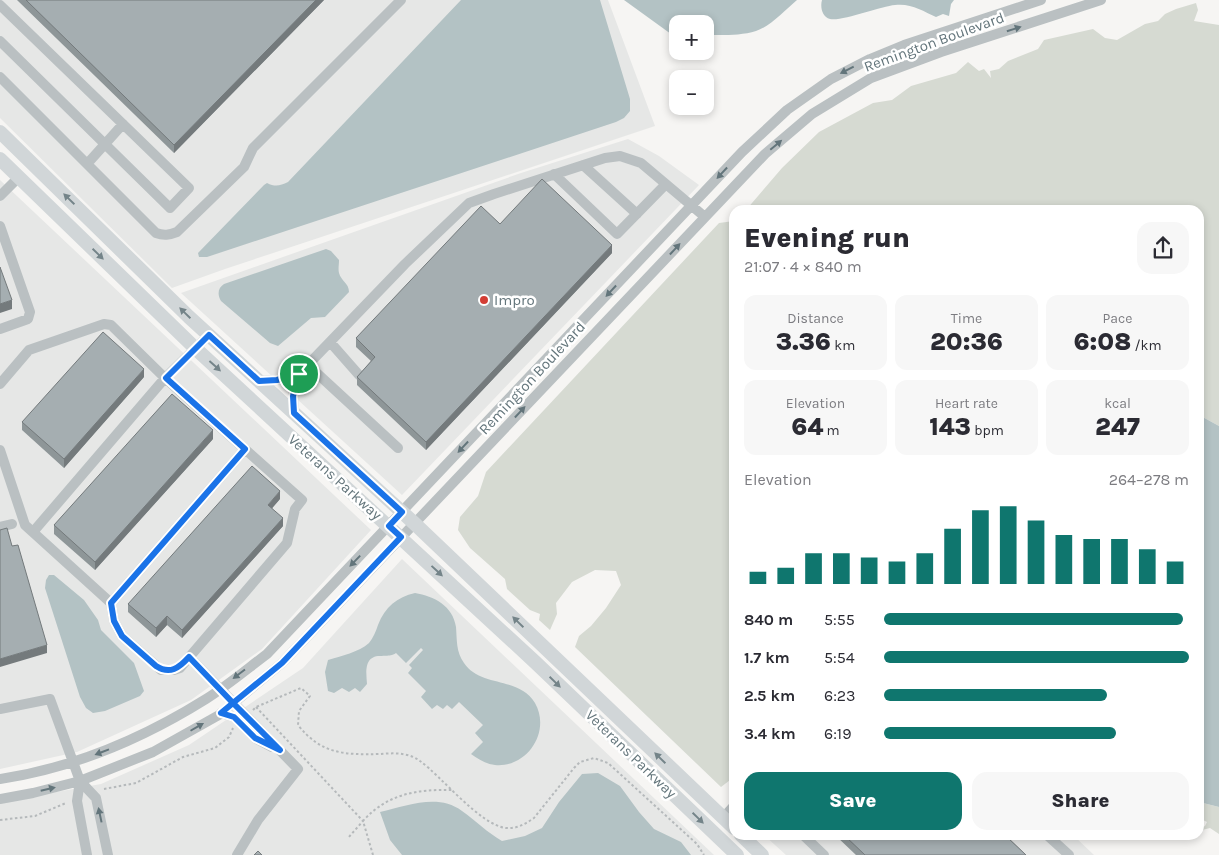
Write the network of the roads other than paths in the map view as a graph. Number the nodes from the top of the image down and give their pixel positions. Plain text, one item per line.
1 (401, 0) edge
2 (1041, 0) edge
3 (1101, 0) edge
4 (0, 5) edge
5 (0, 41) edge
6 (0, 77) edge
7 (123, 124) junction
8 (0, 132) edge
9 (104, 144) junction
10 (0, 159) edge
11 (87, 164) junction
12 (583, 165) junction
13 (554, 174) junction
14 (19, 177) junction
15 (666, 184) junction
16 (0, 196) edge
17 (692, 205) junction
18 (637, 214) junction
19 (705, 217) junction
20 (0, 226) edge
21 (0, 329) edge
22 (209, 335) junction
23 (330, 342) junction
24 (195, 348) junction
25 (308, 365) junction
26 (299, 374) junction
27 (359, 375) edge
28 (166, 378) junction
29 (259, 381) junction
30 (0, 384) edge
31 (294, 413) junction
32 (398, 448) dead end
33 (245, 449) junction
34 (0, 450) edge
35 (402, 512) junction
36 (414, 523) junction
37 (12, 524) dead end
38 (389, 526) junction
39 (0, 527) edge
40 (33, 532) junction
41 (401, 537) junction
42 (111, 603) junction
43 (189, 657) junction
44 (220, 689) junction
45 (233, 703) junction
46 (0, 709) edge
47 (221, 713) junction
48 (280, 750) junction
49 (73, 763) junction
50 (0, 779) edge
51 (80, 781) junction
52 (0, 799) edge
53 (729, 811) edge
54 (723, 818) junction
55 (729, 823) edge
56 (746, 840) edge
57 (808, 840) edge
58 (1052, 840) edge
59 (88, 855) edge
60 (108, 855) edge
61 (237, 855) edge
62 (737, 855) edge
63 (762, 855) edge
64 (824, 855) edge
65 (1068, 855) edge

1 - 11 street
2 -> 17 street, Remington Boulevard
19 -> 3 street, Remington Boulevard
4 - 7 street
5 - 9 street
6 - 11 street
7 - 9 street
7 - 9 street
22 -> 8 main road, Veterans Parkway
9 - 11 street
10 - 14 main road, Veterans Parkway
12 - 13 street
12 - 15 street
12 - 18 street
13 - 18 street
13 - 23 street
14 - 16 street
14 -> 24 main road, Veterans Parkway
15 - 17 street
15 - 18 street
17 - 19 street
17 -> 35 street, Remington Boulevard
36 -> 19 street, Remington Boulevard
20 - 21 street
22 - 24 street
22 - 29 main road, Veterans Parkway
23 - 25 street
23 - 27 street
24 - 28 street
24 -> 38 main road, Veterans Parkway
25 - 26 street
25 - 32 street
26 - 29 street
26 - 31 street
28 - 30 street
28 - 33 street
28 - 40 street
29 - 31 main road, Veterans Parkway
31 - 35 main road, Veterans Parkway
33 - 42 street
33 - 43 street
34 - 40 street
35 - 36 main road, Veterans Parkway
35 - 38 street, Remington Boulevard
36 - 41 street, Remington Boulevard
54 -> 36 main road, Veterans Parkway
37 - 39 street
38 - 41 main road, Veterans Parkway
38 -> 44 street, Remington Boulevard
40 - 42 street
41 - 45 street, Remington Boulevard
41 -> 62 main road, Veterans Parkway
42 - 43 street
43 - 44 street
44 - 45 street
44 -> 49 street, Remington Boulevard
45 - 47 street, Remington Boulevard
45 - 48 street
46 - 49 street
47 - 48 street
51 -> 47 street, Remington Boulevard
48 - 61 street
49 - 50 street, Remington Boulevard
49 - 51 street
52 -> 51 street, Remington Boulevard
51 - 59 street
60 -> 51 street
53 - 54 street
54 - 55 main road, Veterans Parkway
56 - 63 main road
57 - 64 street
58 - 65 street

